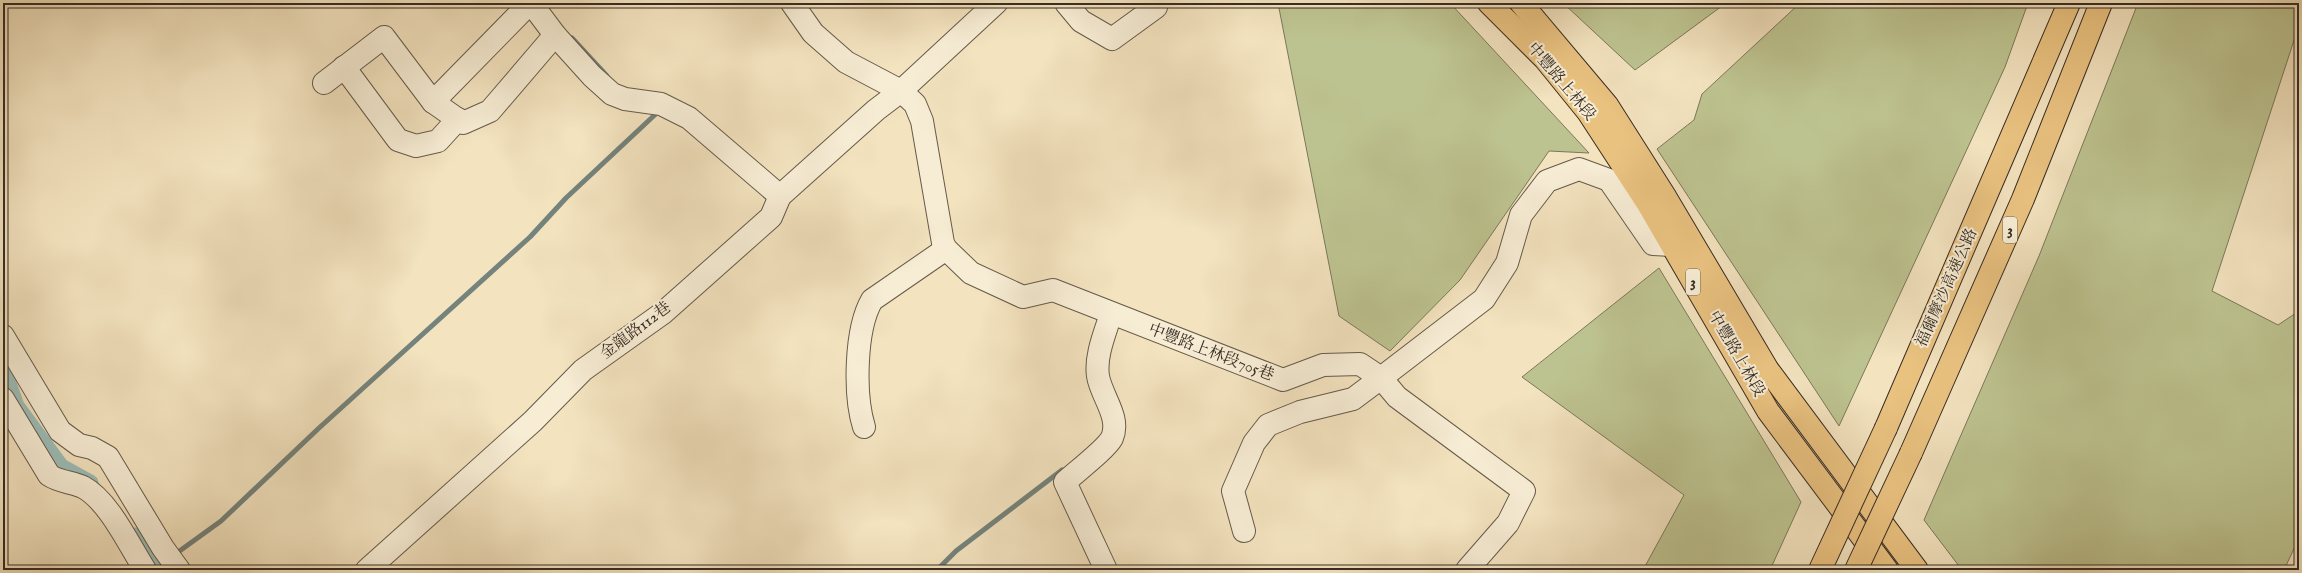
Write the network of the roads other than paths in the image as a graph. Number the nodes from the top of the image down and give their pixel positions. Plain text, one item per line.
1 (531, 3) edge
2 (792, 3) edge
3 (996, 3) edge
4 (1066, 3) edge
5 (1489, 3) edge
6 (1521, 3) edge
7 (2069, 3) edge
8 (2101, 3) edge
9 (1156, 7) dead end
10 (555, 35) junction
11 (344, 67) junction
12 (324, 83) dead end
13 (901, 91) junction
14 (433, 102) junction
15 (458, 119) junction
16 (780, 196) junction
17 (1679, 238) junction
18 (946, 248) junction
19 (1111, 314) junction
20 (3, 336) edge
21 (1381, 378) junction
22 (3, 399) edge
23 (864, 427) dead end
24 (126, 489) junction
25 (104, 504) junction
26 (1244, 531) dead end
27 (171, 558) edge
28 (144, 570) edge
29 (367, 570) edge
30 (1106, 570) edge
31 (1467, 570) edge
32 (1820, 570) edge
33 (1856, 570) edge
34 (1886, 570) edge
35 (1917, 570) edge

1 - 10 lane
1 - 14 lane
2 - 13 lane
3 - 13 lane, 金龍路112巷
4 - 9 lane
5 - 17 main road, 中豐路上林段 / 3
6 - 17 main road, 中豐路上林段 / 3
7 - 32 main road, 福爾摩沙高速公路 / 3, bridge
8 - 33 main road, 3, bridge
10 - 15 lane
10 - 16 lane
11 - 12 lane
11 - 14 lane
11 - 15 lane
13 - 16 lane, 金龍路112巷
13 - 18 lane
14 - 15 lane
16 - 29 lane, 金龍路112巷
17 - 21 lane
17 - 34 main road, 中豐路上林段 / 3
17 - 35 main road, 中豐路上林段 / 3
18 - 19 lane, 中豐路上林段705巷
18 - 23 lane
19 - 21 lane, 中豐路上林段705巷
19 - 30 lane
20 - 24 lane
21 - 26 lane
21 - 31 lane, 中豐路上林段705巷
22 - 25 lane
24 - 25 lane
24 - 27 lane
25 - 28 lane
27 - 28 lane

